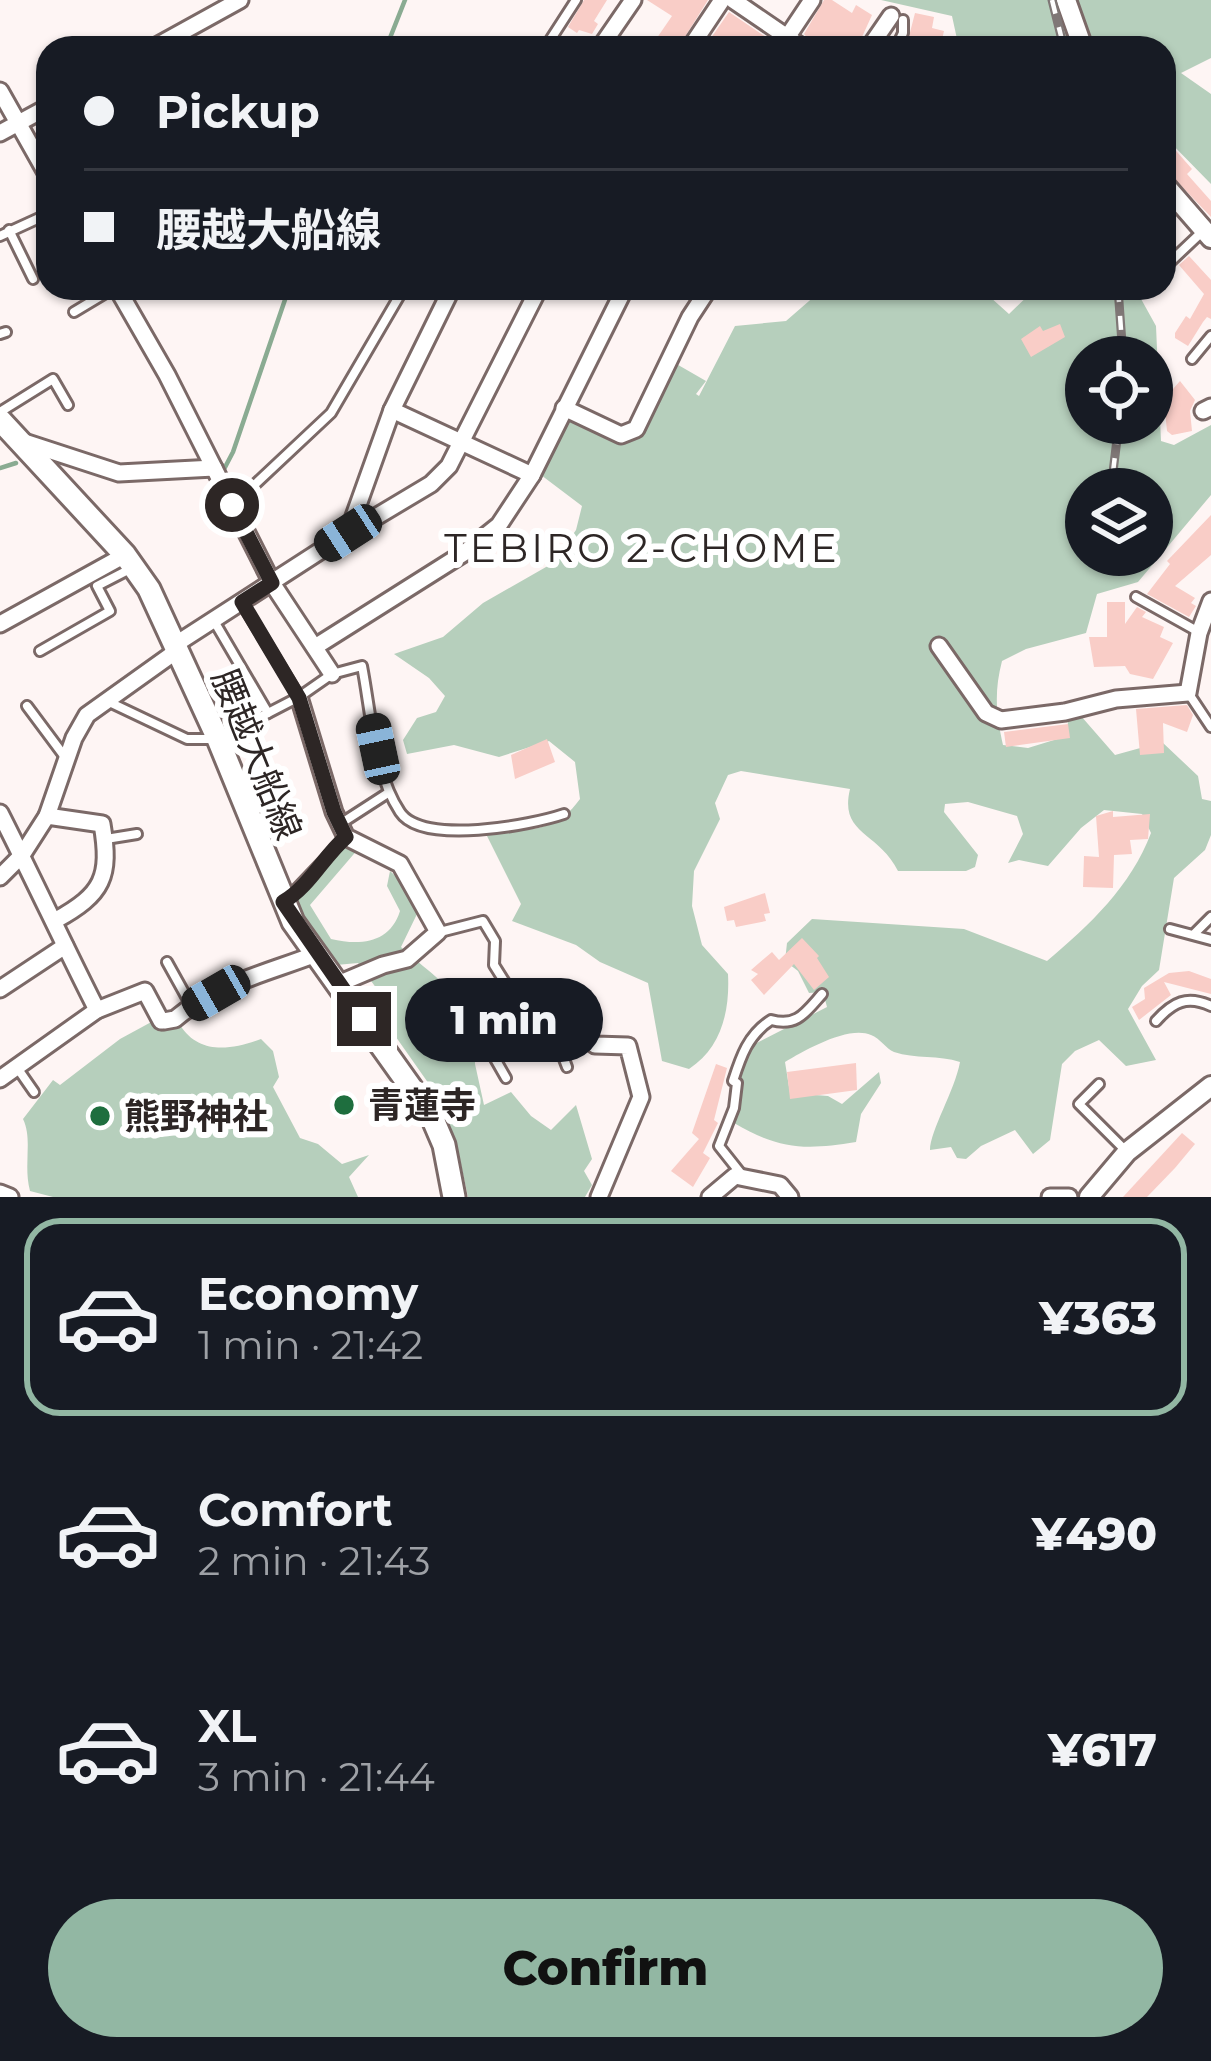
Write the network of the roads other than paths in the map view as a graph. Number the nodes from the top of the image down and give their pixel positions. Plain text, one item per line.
1 (240, 0) edge
2 (576, 0) edge
3 (632, 0) edge
4 (722, 0) edge
5 (733, 0) edge
6 (812, 0) edge
7 (1066, 0) edge
8 (897, 18) joint
9 (175, 36) edge
10 (553, 36) edge
11 (608, 36) edge
12 (698, 36) edge
13 (776, 36) edge
14 (789, 36) edge
15 (880, 36) edge
16 (902, 36) edge
17 (1080, 36) edge
18 (0, 91) edge
19 (36, 114) edge
20 (18, 124) junction
21 (0, 133) edge
22 (36, 155) edge
23 (1176, 198) edge
24 (36, 219) edge
25 (4, 233) edge
26 (1208, 234) edge
27 (1176, 258) edge
28 (27, 266) junction
29 (14, 272) dead end
30 (33, 279) dead end
31 (94, 300) edge
32 (122, 300) edge
33 (397, 300) edge
34 (446, 300) edge
35 (533, 300) edge
36 (619, 300) edge
37 (697, 300) edge
38 (74, 312) dead end
39 (1211, 336) edge
40 (1192, 359) dead end
41 (68, 405) dead end
42 (564, 408) junction
43 (392, 410) junction
44 (0, 416) edge
45 (18, 440) junction
46 (461, 441) junction
47 (214, 468) junction
48 (532, 476) junction
49 (232, 505) junction
50 (348, 533) junction
51 (129, 561) junction
52 (272, 583) junction
53 (1136, 597) dead end
54 (1211, 601) edge
55 (242, 602) junction
56 (213, 620) junction
57 (0, 624) edge
58 (1199, 633) junction
59 (939, 646) dead end
60 (177, 647) junction
61 (315, 647) junction
62 (40, 651) dead end
63 (332, 674) junction
64 (1188, 693) junction
65 (299, 698) junction
66 (104, 700) junction
67 (26, 706) dead end
68 (268, 713) junction
69 (1211, 727) edge
70 (218, 739) junction
71 (69, 761) junction
72 (388, 793) junction
73 (0, 813) edge
74 (564, 814) dead end
75 (47, 816) junction
76 (342, 831) junction
77 (136, 834) dead end
78 (105, 840) junction
79 (22, 855) junction
80 (0, 877) edge
81 (283, 902) junction
82 (1211, 917) edge
83 (56, 920) junction
84 (1169, 929) dead end
85 (439, 932) junction
86 (1194, 933) junction
87 (1211, 940) edge
88 (65, 946) junction
89 (316, 954) junction
90 (167, 962) dead end
91 (338, 984) junction
92 (0, 989) edge
93 (822, 994) dead end
94 (1211, 1006) edge
95 (192, 1007) junction
96 (98, 1010) junction
97 (523, 1011) junction
98 (1156, 1022) dead end
99 (580, 1031) dead end
100 (17, 1067) junction
101 (567, 1067) dead end
102 (506, 1078) dead end
103 (0, 1079) edge
104 (1099, 1084) dead end
105 (1211, 1086) edge
106 (34, 1093) dead end
107 (1127, 1152) junction
108 (742, 1176) junction
109 (765, 1189) edge
110 (0, 1193) edge
111 (10, 1197) edge
112 (454, 1197) edge
113 (599, 1197) edge
114 (710, 1197) edge
115 (790, 1197) edge
116 (1050, 1197) edge
117 (1069, 1197) edge
118 (1089, 1197) edge

1 - 9 street
2 - 10 lane
3 - 11 street
4 - 12 street
5 - 13 street
6 - 14 street
7 - 17 street
8 - 15 street
8 - 16 lane
18 - 20 street
19 - 20 street
20 - 21 street
20 - 22 street
23 - 26 street
24 - 25 lane
25 - 28 lane
26 - 27 lane
28 - 29 lane
28 - 30 lane
31 - 38 lane
32 - 47 street
33 - 49 lane
34 - 43 street
35 - 46 street
36 - 42 street
37 - 42 street
39 - 40 lane
41 - 44 lane
42 - 48 street
43 - 46 street
43 - 50 street
44 - 45 main road, 腰越大船線
45 - 47 street
45 - 51 main road, 腰越大船線
46 - 48 street
46 - 50 street
47 - 49 street
48 - 61 street
49 - 52 street
50 - 52 street
51 - 57 street
51 - 60 main road, 腰越大船線
51 - 62 lane
52 - 55 street
52 - 61 street
53 - 58 lane
54 - 58 street
55 - 56 street
55 - 65 lane
56 - 60 street
56 - 68 lane
58 - 64 street
59 - 64 street
60 - 66 street
60 - 70 main road, 腰越大船線
61 - 63 street
63 - 65 lane
63 - 72 lane
64 - 69 lane
65 - 68 lane
65 - 76 street
66 - 70 lane
66 - 71 street
67 - 71 lane
68 - 70 lane
70 - 81 main road, 腰越大船線
71 - 75 street
72 - 74 lane
72 - 76 lane
73 - 79 street
75 - 78 street
75 - 79 street
76 - 81 lane
76 - 85 street
77 - 78 lane
78 - 83 street
79 - 80 street
79 - 83 street
81 - 89 main road, 腰越大船線
82 - 86 lane
83 - 88 street
84 - 86 lane
85 - 91 street
85 - 97 lane
86 - 87 lane
88 - 92 street
88 - 96 street
89 - 91 main road, 腰越大船線
89 - 95 street
90 - 95 lane
91 - 112 main road, 腰越大船線
93 - 108 lane
94 - 98 lane
95 - 96 street
96 - 100 street
97 - 101 lane
97 - 102 lane
99 - 113 street
100 - 103 street
100 - 106 lane
104 - 107 lane
105 - 107 street
107 - 118 street
108 - 109 street
108 - 114 street
109 - 115 street
110 - 111 street
116 - 117 street

